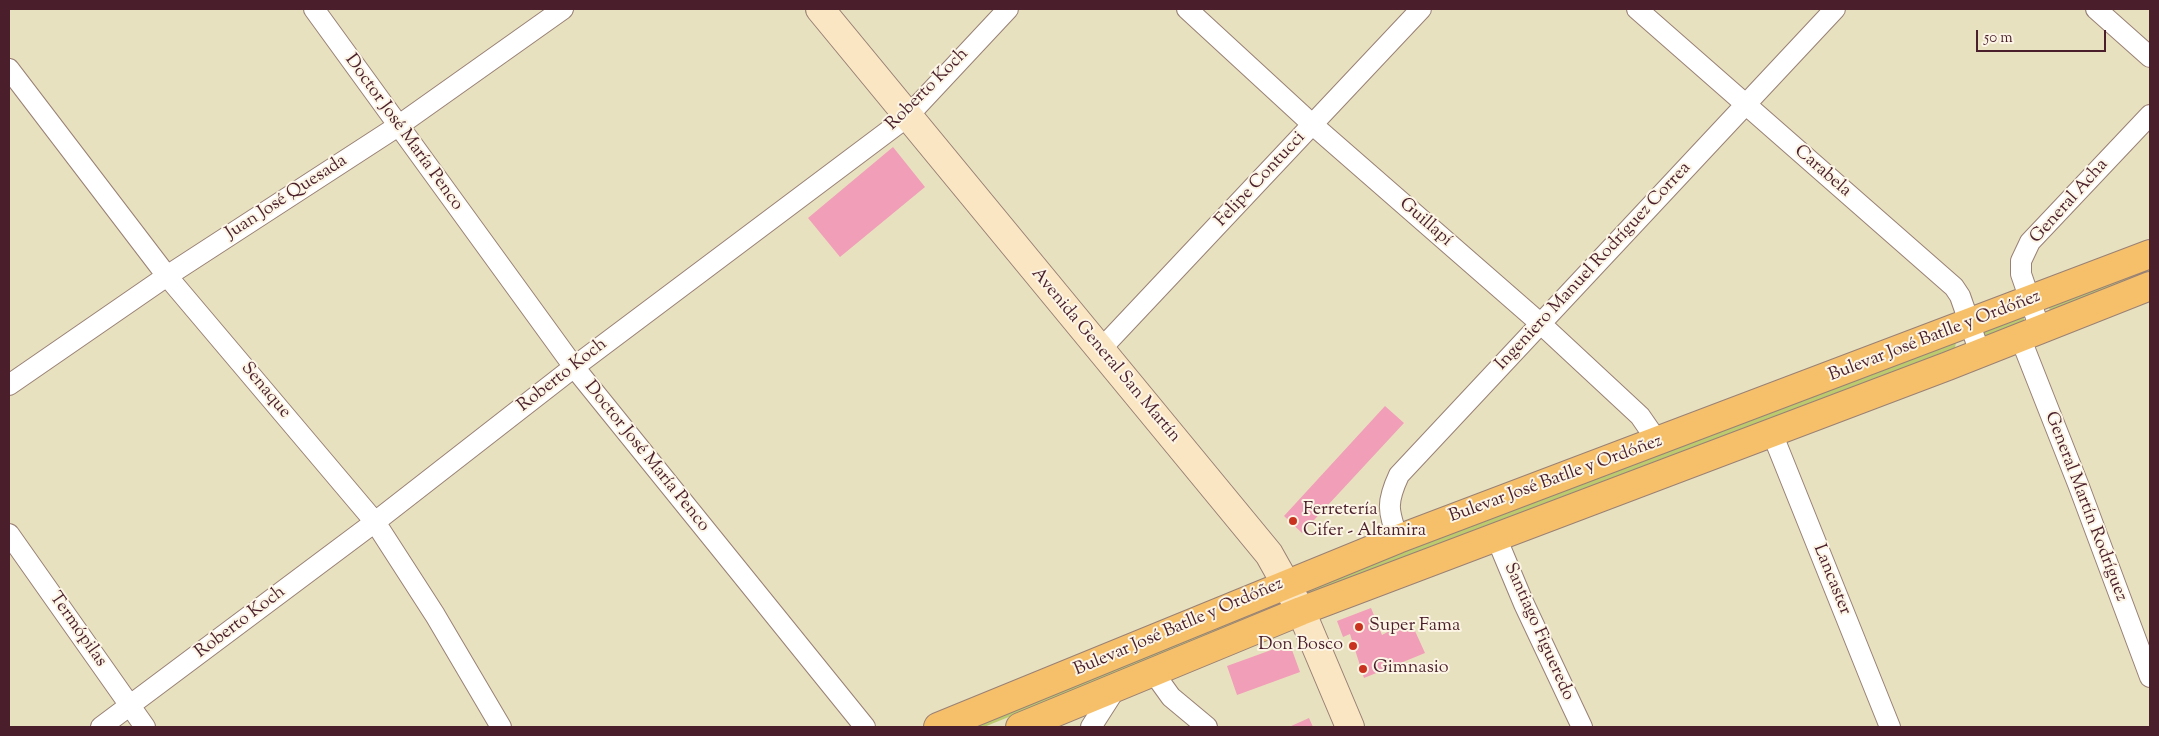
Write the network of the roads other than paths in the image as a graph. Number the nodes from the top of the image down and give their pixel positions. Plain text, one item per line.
1 (314, 9) edge
2 (563, 9) edge
3 (820, 9) edge
4 (1008, 9) edge
5 (1187, 9) edge
6 (1421, 9) edge
7 (1637, 9) edge
8 (1835, 9) edge
9 (2096, 9) edge
10 (2150, 57) edge
11 (9, 69) edge
12 (1745, 104) junction
13 (2150, 115) edge
14 (907, 117) junction
15 (1313, 125) junction
16 (398, 126) junction
17 (2150, 254) edge
18 (167, 276) junction
19 (2150, 286) edge
20 (2029, 301) junction
21 (1542, 324) junction
22 (1969, 324) junction
23 (2030, 333) junction
24 (1100, 350) junction
25 (1980, 353) junction
26 (574, 367) junction
27 (9, 385) edge
28 (1772, 433) junction
29 (1658, 442) junction
30 (375, 522) junction
31 (9, 534) edge
32 (1496, 537) junction
33 (1398, 539) junction
34 (1286, 584) junction
35 (1301, 611) junction
36 (1153, 672) junction
37 (2150, 678) edge
38 (1116, 688) junction
39 (130, 706) junction
40 (101, 727) edge
41 (146, 727) edge
42 (501, 727) edge
43 (865, 727) edge
44 (938, 727) edge
45 (1020, 727) edge
46 (1091, 727) edge
47 (1207, 727) edge
48 (1350, 727) edge
49 (1582, 727) edge
50 (1890, 727) edge

1 - 16 street, Doctor José María Penco
2 - 16 street, Juan José Quesada
3 - 14 main road, Avenida General San Martín
4 - 14 street, Roberto Koch
5 - 15 street, Guillapí
6 - 15 street, Felipe Contucci
7 - 12 street, Carabela
8 - 12 street, Ingeniero Manuel Rodríguez Correa
9 - 10 street
11 - 18 street, Senaque
12 - 21 street, Ingeniero Manuel Rodríguez Correa
12 - 22 street, Carabela
13 - 20 street, General Acha
14 - 24 main road, Avenida General San Martín
14 - 26 street, Roberto Koch
15 - 21 street, Guillapí
15 - 24 street, Felipe Contucci
16 - 18 street, Juan José Quesada
16 - 26 street, Doctor José María Penco
17 - 20 main road, Bulevar José Batlle y Ordóñez
18 - 27 street, Juan José Quesada
18 - 30 street, Senaque
19 - 23 main road, Bulevar José Batlle y Ordóñez
20 - 22 main road, Bulevar José Batlle y Ordóñez
20 - 23 street, General Acha
21 - 29 street, Guillapí
21 - 33 street, Ingeniero Manuel Rodríguez Correa
22 - 25 street, Carabela
22 - 29 main road, Bulevar José Batlle y Ordóñez
23 - 25 main road, Bulevar José Batlle y Ordóñez
23 - 37 street, General Martín Rodríguez
24 - 34 main road, Avenida General San Martín
25 - 28 main road, Bulevar José Batlle y Ordóñez
26 - 30 street, Roberto Koch
26 - 43 street, Doctor José María Penco
28 - 32 main road, Bulevar José Batlle y Ordóñez
28 - 50 street, Lancaster
29 - 33 main road, Bulevar José Batlle y Ordóñez
30 - 39 street, Roberto Koch
30 - 42 street, Senaque
31 - 39 street, Termópilas
32 - 35 main road, Bulevar José Batlle y Ordóñez
32 - 49 street, Santiago Figueredo
33 - 34 main road, Bulevar José Batlle y Ordóñez
34 - 35 main road, Avenida General San Martín
34 - 44 main road, Bulevar José Batlle y Ordóñez
35 - 36 main road, Bulevar José Batlle y Ordóñez
35 - 48 main road, Avenida General San Martín
36 - 38 main road, Bulevar José Batlle y Ordóñez
36 - 47 street
38 - 45 main road, Bulevar José Batlle y Ordóñez
38 - 46 street
39 - 40 street, Roberto Koch
39 - 41 street, Termópilas

